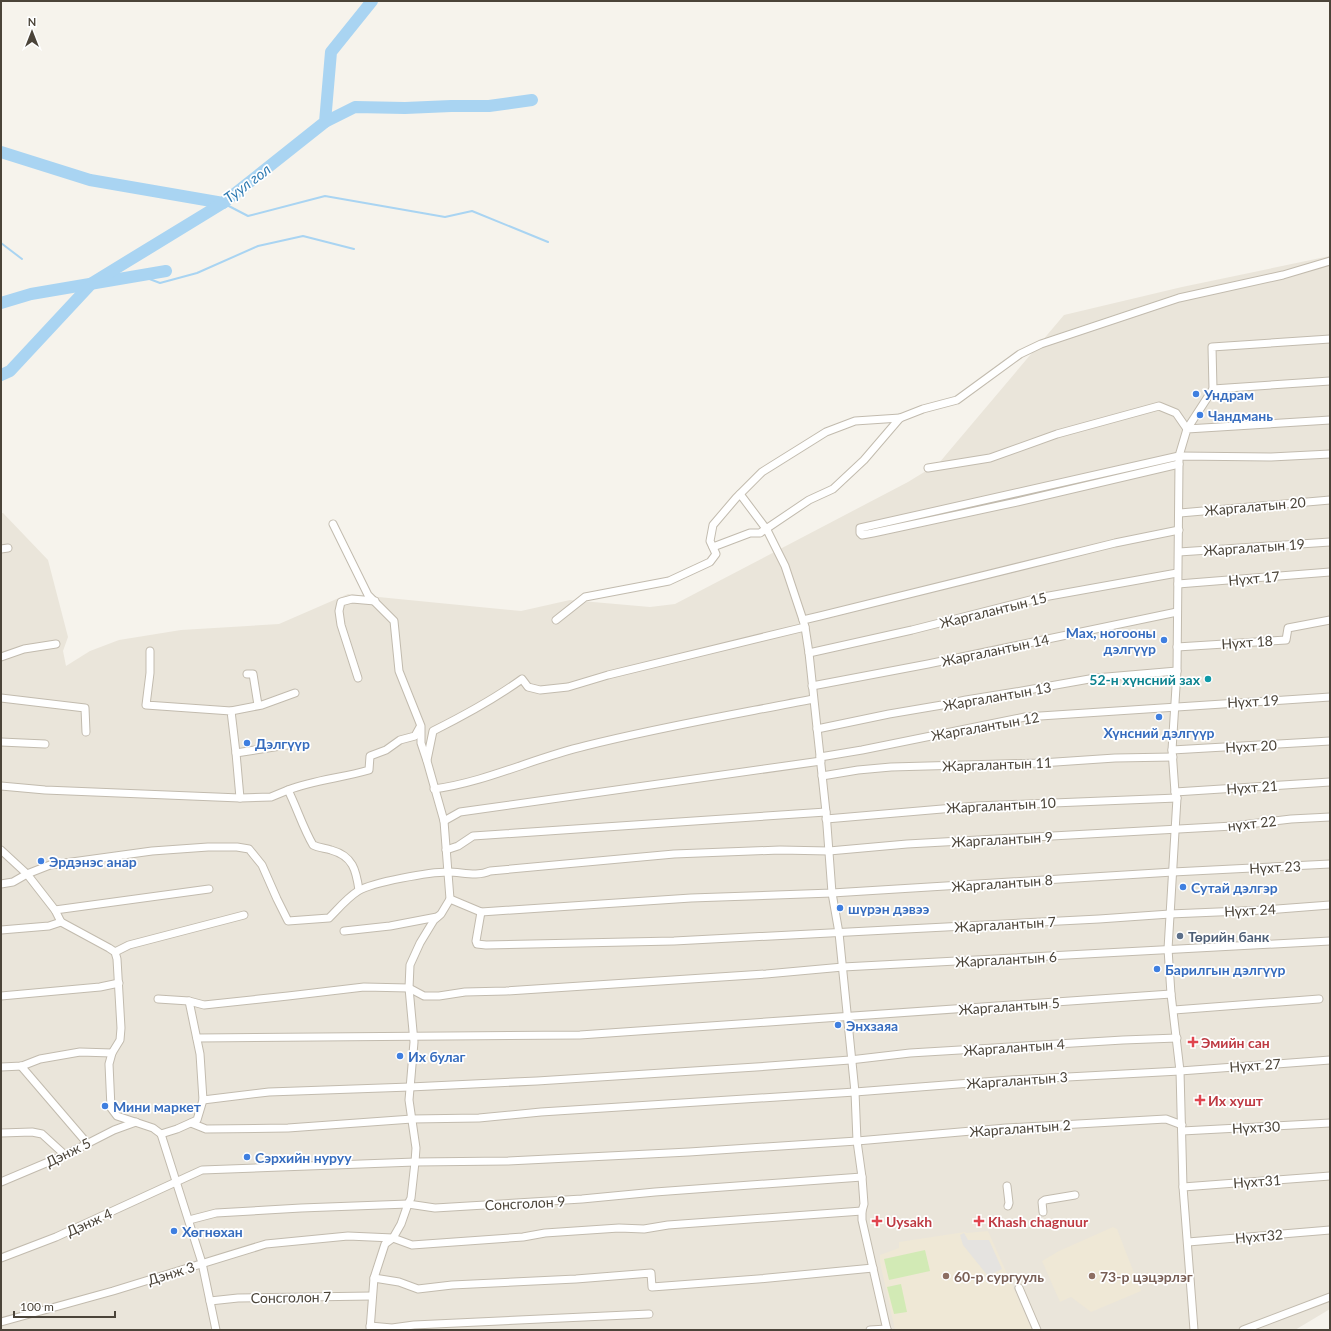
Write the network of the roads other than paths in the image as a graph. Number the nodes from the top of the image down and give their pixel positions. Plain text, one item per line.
1 (1330, 262) edge
2 (1330, 339) edge
3 (1330, 382) edge
4 (1213, 389) junction
5 (900, 418) junction
6 (1330, 420) edge
7 (1187, 429) junction
8 (1330, 454) edge
9 (1179, 460) junction
10 (928, 468) dead end
11 (1077, 483) junction
12 (1015, 493) junction
13 (740, 494) junction
14 (1330, 500) edge
15 (1017, 502) junction
16 (1180, 513) junction
17 (333, 524) dead end
18 (766, 529) junction
19 (1179, 530) junction
20 (1330, 542) edge
21 (713, 547) junction
22 (1179, 552) junction
23 (1177, 572) junction
24 (1330, 572) edge
25 (1178, 584) junction
26 (375, 601) junction
27 (1178, 612) junction
28 (556, 620) dead end
29 (1330, 620) edge
30 (804, 624) junction
31 (56, 644) dead end
32 (1177, 647) junction
33 (150, 651) dead end
34 (809, 653) junction
35 (1, 657) edge
36 (1177, 671) junction
37 (247, 674) dead end
38 (358, 678) dead end
39 (812, 686) junction
40 (295, 694) dead end
41 (1330, 697) edge
42 (1, 698) edge
43 (813, 699) junction
44 (258, 705) junction
45 (1175, 706) junction
46 (231, 712) junction
47 (420, 726) junction
48 (817, 729) junction
49 (86, 732) dead end
50 (1330, 741) edge
51 (1, 742) edge
52 (45, 744) dead end
53 (287, 745) dead end
54 (236, 753) junction
55 (1172, 753) junction
56 (820, 759) junction
57 (427, 760) junction
58 (822, 776) junction
59 (1330, 782) edge
60 (1, 786) edge
61 (434, 789) junction
62 (288, 790) junction
63 (1176, 795) junction
64 (240, 798) junction
65 (826, 816) junction
66 (1330, 817) edge
67 (444, 821) junction
68 (1175, 829) junction
69 (1, 850) edge
70 (446, 850) junction
71 (829, 851) junction
72 (1330, 864) edge
73 (448, 872) junction
74 (1173, 872) junction
75 (27, 874) junction
76 (1, 884) edge
77 (209, 889) dead end
78 (359, 890) junction
79 (832, 893) junction
80 (450, 899) junction
81 (1330, 905) edge
82 (56, 910) junction
83 (481, 912) junction
84 (1170, 914) junction
85 (244, 915) dead end
86 (438, 917) junction
87 (61, 922) junction
88 (1, 930) edge
89 (344, 931) dead end
90 (839, 933) junction
91 (1330, 941) edge
92 (1168, 949) junction
93 (114, 952) junction
94 (843, 967) junction
95 (119, 983) junction
96 (409, 988) junction
97 (1171, 994) junction
98 (1, 996) edge
99 (158, 999) dead end
100 (1319, 999) dead end
101 (189, 1001) junction
102 (1174, 1010) junction
103 (846, 1017) junction
104 (413, 1036) junction
105 (197, 1038) junction
106 (1177, 1038) junction
107 (112, 1054) junction
108 (850, 1060) junction
109 (1330, 1060) edge
110 (21, 1066) junction
111 (1, 1067) edge
112 (1180, 1071) junction
113 (410, 1087) junction
114 (855, 1092) junction
115 (203, 1100) junction
116 (412, 1119) junction
117 (136, 1122) junction
118 (191, 1123) junction
119 (1330, 1123) edge
120 (1182, 1128) junction
121 (1, 1133) edge
122 (161, 1134) junction
123 (857, 1141) junction
124 (87, 1143) junction
125 (65, 1155) junction
126 (415, 1162) junction
127 (1330, 1176) edge
128 (862, 1177) junction
129 (1, 1182) edge
130 (176, 1183) junction
131 (1007, 1186) dead end
132 (1183, 1187) junction
133 (1074, 1195) dead end
134 (408, 1204) junction
135 (1008, 1206) dead end
136 (862, 1211) junction
137 (1043, 1212) dead end
138 (189, 1220) junction
139 (1330, 1230) edge
140 (393, 1238) junction
141 (1188, 1242) junction
142 (1, 1258) edge
143 (202, 1263) junction
144 (873, 1268) junction
145 (374, 1278) junction
146 (1019, 1288) dead end
147 (372, 1296) junction
148 (1330, 1297) edge
149 (210, 1301) junction
150 (649, 1314) dead end
151 (1, 1322) edge
152 (370, 1328) edge
153 (887, 1329) edge
154 (216, 1330) edge
155 (870, 1330) edge
156 (1037, 1330) edge
157 (1194, 1330) edge
158 (1243, 1330) edge

1 - 5 street
2 - 4 street
3 - 4 street
4 - 7 street
5 - 13 street
5 - 18 street
6 - 7 street
7 - 9 street
7 - 10 street
8 - 9 street
9 - 11 street
9 - 16 street
11 - 12 street
11 - 15 street
12 - 15 street
12 - 15 street
13 - 18 street
13 - 21 street
14 - 16 street, Жаргалатын 20
16 - 19 street
17 - 26 street
18 - 21 street
18 - 30 street
19 - 22 street
19 - 30 street
20 - 22 street, Жаргалатын 19
21 - 28 street
22 - 23 street
23 - 25 street
23 - 34 street, Жаргалантын 15
24 - 25 street, Нүхт 17
25 - 27 street
26 - 38 street
26 - 47 street
27 - 32 street
27 - 39 street, Жаргалантын 14
29 - 32 street, Нүхт 18
30 - 34 street
30 - 57 street
31 - 35 street
32 - 36 street
33 - 46 street
34 - 39 street
36 - 45 street
36 - 48 street, Жаргалантын 13
37 - 44 street
39 - 43 street
40 - 44 street
41 - 45 street, Нүхт 19
42 - 49 street
43 - 48 street
43 - 61 street
44 - 46 street
45 - 55 street
45 - 56 street, Жаргалантын 12
46 - 54 street
47 - 57 street
47 - 62 street
48 - 56 street
50 - 55 street, Нүхт 20
51 - 52 street
53 - 54 street
54 - 64 street
55 - 58 street, Жаргалантын 11
55 - 63 street
56 - 58 street
56 - 67 street, Жаргалантын 12
57 - 61 street
58 - 65 street
59 - 63 street, Нүхт 21
60 - 64 street
61 - 67 street
62 - 64 street
62 - 78 street
63 - 65 street, Жаргалантын 10
63 - 68 street
65 - 70 street, Жаргалантын 10
65 - 71 street
66 - 68 street, нүхт 22
67 - 70 street
68 - 71 street, Жаргалантын 9
68 - 74 street
69 - 75 street
70 - 73 street
71 - 73 street, Жаргалантын 9
71 - 79 street
72 - 74 street, Нүхт 23
73 - 78 street, Жаргалантын 9
73 - 80 street
74 - 79 street, Жаргалантын 8
74 - 84 street
75 - 76 street
75 - 78 street
75 - 82 street
77 - 82 street
79 - 83 street, Жаргалантын 8
79 - 90 street
80 - 83 street
80 - 86 street
81 - 84 street, Нүхт 24
82 - 87 street
83 - 90 street, Жаргалантын 7
84 - 90 street, Жаргалантын 7
84 - 92 street
85 - 93 street
86 - 89 street
86 - 96 street
87 - 88 street
87 - 93 street
90 - 94 street
91 - 92 street, Жаргалантын 6
92 - 94 street, Жаргалантын 6
92 - 97 street
93 - 95 street
94 - 96 street, Жаргалантын 6
94 - 103 street
95 - 98 street
95 - 107 street
96 - 101 street
96 - 104 street
97 - 102 street
97 - 103 street, Жаргалантын 5
99 - 101 street
100 - 102 street
101 - 105 street
102 - 106 street
103 - 104 street, Жаргалантын 5
103 - 108 street
104 - 105 street, Жаргалантын 5
104 - 113 street
105 - 115 street
106 - 108 street, Жаргалантын 4
106 - 112 street
107 - 110 street
107 - 117 street
108 - 113 street, Жаргалантын 4
108 - 114 street
109 - 112 street, Нүхт 27
110 - 111 street
110 - 124 street
112 - 114 street, Жаргалантын 3
112 - 120 street
113 - 115 street, Жаргалантын 4
113 - 116 street
114 - 116 street, Жаргалантын 3
114 - 123 street
115 - 118 street
116 - 118 street, Жаргалантын 3
116 - 126 street
117 - 122 street
117 - 124 street, Дэнж 5
118 - 122 street
119 - 120 street, Нүхт30
120 - 123 street, Жаргалантын 2
120 - 132 street
121 - 125 street
122 - 130 street
123 - 126 street, Жаргалантын 2
123 - 128 street
124 - 125 street, Дэнж 5
125 - 129 street, Дэнж 5
126 - 130 street, Дэнж 4
126 - 134 street
127 - 132 street, Нүхт31
128 - 134 street, Сонсголон 9
128 - 136 street
130 - 138 street
130 - 142 street, Дэнж 4
131 - 135 street
132 - 141 street
133 - 137 street
134 - 138 street, Сонсголон 9
134 - 140 street
136 - 140 street, Дэнж 3
136 - 144 street
138 - 143 street
139 - 141 street, Нүхт32
140 - 143 street, Дэнж 3
140 - 145 street
141 - 157 street
143 - 149 street
143 - 151 street, Дэнж 3
144 - 145 street
144 - 153 street
145 - 147 street
146 - 156 street
147 - 149 street, Сонсголон 7
147 - 152 street
148 - 158 street
149 - 154 street
150 - 152 street
153 - 155 street

